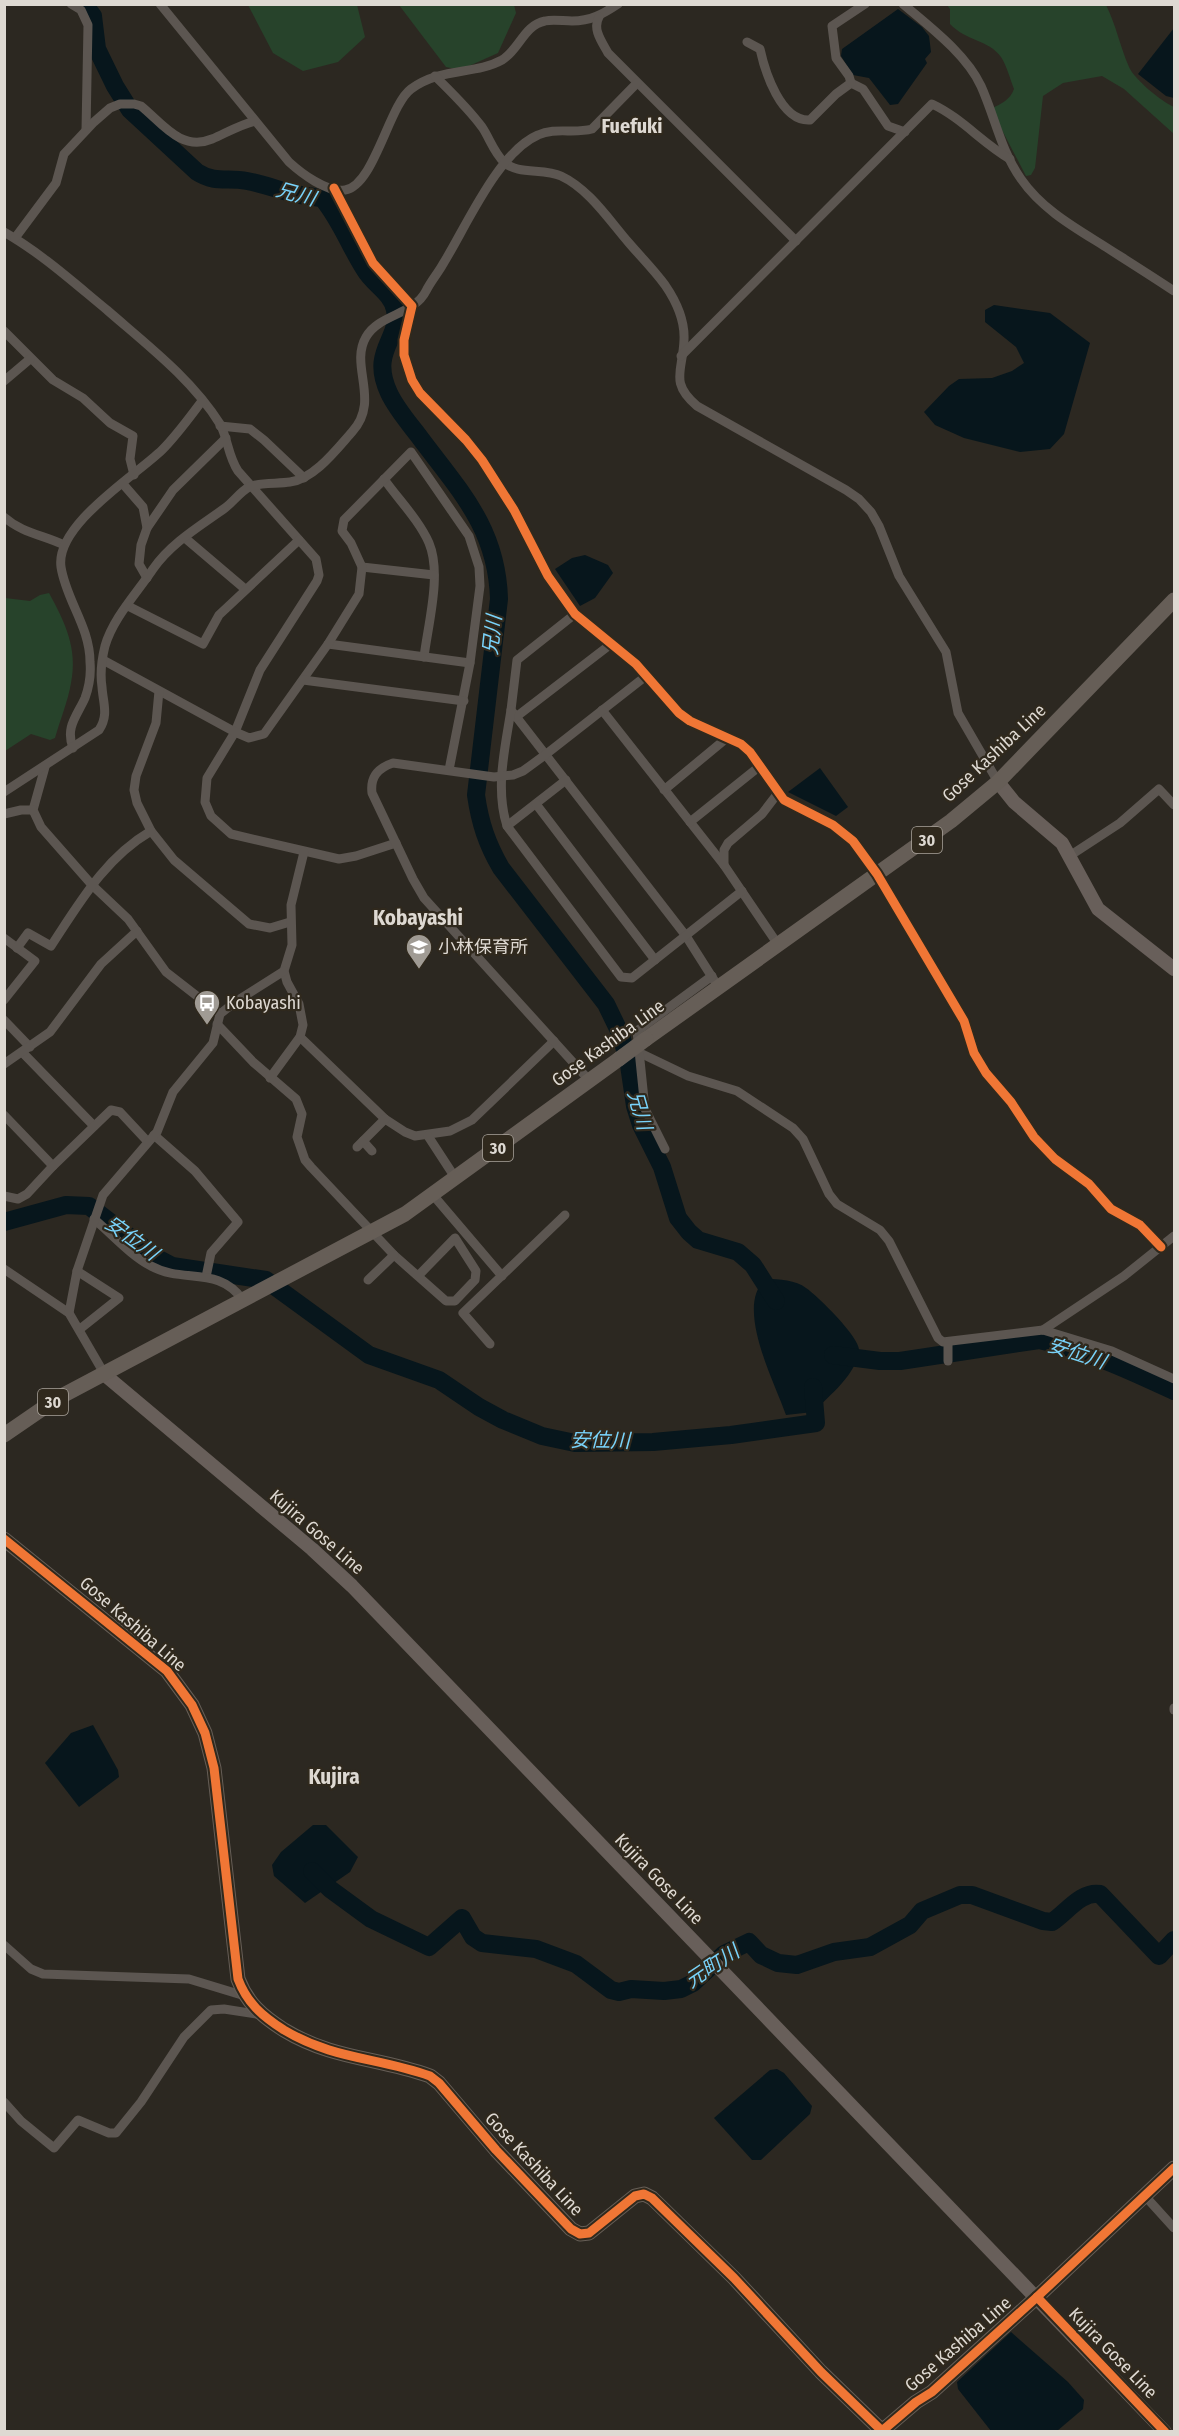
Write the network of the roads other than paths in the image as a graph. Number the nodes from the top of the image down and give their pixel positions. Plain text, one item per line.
1 (72, 4) edge
2 (160, 4) edge
3 (618, 4) edge
4 (865, 4) edge
5 (903, 4) edge
6 (599, 17) junction
7 (747, 42) dead end
8 (435, 76) junction
9 (637, 83) junction
10 (851, 83) junction
11 (255, 121) junction
12 (86, 130) junction
13 (904, 132) junction
14 (1010, 159) junction
15 (506, 164) junction
16 (334, 188) junction
17 (4, 232) edge
18 (15, 238) junction
19 (796, 241) junction
20 (1174, 291) edge
21 (409, 308) junction
22 (4, 331) edge
23 (681, 356) junction
24 (30, 359) junction
25 (4, 381) edge
26 (202, 401) junction
27 (220, 426) junction
28 (226, 438) junction
29 (134, 475) junction
30 (303, 478) junction
31 (384, 479) junction
32 (123, 484) junction
33 (251, 486) junction
34 (4, 516) edge
35 (147, 528) junction
36 (185, 538) junction
37 (298, 540) junction
38 (64, 545) junction
39 (362, 567) junction
40 (434, 575) junction
41 (147, 578) junction
42 (245, 589) junction
43 (1174, 600) edge
44 (128, 606) junction
45 (575, 614) junction
46 (328, 644) junction
47 (611, 644) junction
48 (424, 657) junction
49 (103, 660) junction
50 (470, 663) junction
51 (646, 676) junction
52 (303, 680) junction
53 (159, 691) junction
54 (464, 701) junction
55 (602, 710) junction
56 (513, 713) junction
57 (235, 732) junction
58 (728, 737) junction
59 (73, 748) junction
60 (545, 755) junction
61 (760, 766) junction
62 (45, 767) junction
63 (449, 770) junction
64 (497, 777) junction
65 (566, 780) junction
66 (998, 782) junction
67 (664, 789) junction
68 (4, 792) edge
69 (778, 793) junction
70 (536, 804) junction
71 (1174, 805) edge
72 (33, 810) junction
73 (4, 814) edge
74 (690, 822) junction
75 (507, 826) junction
76 (152, 831) junction
77 (396, 843) junction
78 (304, 852) junction
79 (1071, 855) junction
80 (724, 864) junction
81 (877, 874) junction
82 (92, 885) junction
83 (742, 891) junction
84 (290, 922) junction
85 (137, 931) junction
86 (686, 936) junction
87 (4, 938) edge
88 (779, 946) junction
89 (17, 948) junction
90 (656, 960) junction
91 (1174, 969) edge
92 (284, 971) junction
93 (716, 982) junction
94 (4, 1000) edge
95 (220, 1014) junction
96 (4, 1020) edge
97 (216, 1024) junction
98 (300, 1037) junction
99 (554, 1041) junction
100 (642, 1046) junction
101 (26, 1049) junction
102 (4, 1064) edge
103 (270, 1078) junction
104 (589, 1080) junction
105 (4, 1115) edge
106 (385, 1119) junction
107 (94, 1126) junction
108 (428, 1136) junction
109 (151, 1138) junction
110 (665, 1149) dead end
111 (372, 1151) dead end
112 (53, 1166) junction
113 (456, 1179) junction
114 (433, 1195) junction
115 (4, 1196) edge
116 (565, 1215) dead end
117 (94, 1219) junction
118 (373, 1233) junction
119 (1174, 1236) edge
120 (1161, 1247) junction
121 (394, 1255) junction
122 (4, 1269) edge
123 (77, 1271) junction
124 (206, 1275) junction
125 (418, 1276) junction
126 (502, 1276) junction
127 (368, 1280) dead end
128 (243, 1300) junction
129 (69, 1313) junction
130 (80, 1329) junction
131 (1043, 1329) junction
132 (948, 1343) junction
133 (490, 1344) dead end
134 (948, 1361) dead end
135 (105, 1374) junction
136 (1174, 1379) edge
137 (4, 1435) edge
138 (4, 1539) edge
139 (4, 1945) edge
140 (244, 1996) junction
141 (262, 2015) junction
142 (4, 2102) edge
143 (1174, 2168) edge
144 (1145, 2196) junction
145 (1174, 2228) edge
146 (1037, 2297) junction
147 (1174, 2428) edge
148 (882, 2431) edge
149 (1165, 2432) edge
150 (1170, 2432) edge

1 - 12 street
2 - 11 street
3 - 6 street
4 - 10 street
5 - 14 street
6 - 8 street
6 - 9 street
7 - 10 street
8 - 15 street
8 - 16 street
9 - 15 street
9 - 19 street
10 - 13 street
11 - 12 street
11 - 16 street
12 - 18 street
13 - 14 street
13 - 19 street
14 - 20 street
15 - 21 street
15 - 23 street
16 - 21 street
17 - 18 street
18 - 26 street
19 - 23 street
21 - 30 street
21 - 45 street
22 - 24 street
23 - 66 street
24 - 25 street
24 - 29 street
26 - 27 street
26 - 29 street
27 - 28 street
27 - 30 street
28 - 33 street
28 - 35 street
29 - 32 street
30 - 33 street
31 - 39 street
31 - 40 street
31 - 50 street
32 - 35 street
32 - 38 street
33 - 36 street
33 - 37 street
34 - 38 street
35 - 41 street
36 - 41 street
36 - 42 street
37 - 42 street
37 - 57 street
38 - 59 street
39 - 40 street
39 - 46 street
40 - 48 street
41 - 44 street
42 - 44 street
43 - 66 main road, Gose Kashiba Line / 30
44 - 49 street
45 - 47 street
45 - 56 street
46 - 48 street
46 - 52 street
47 - 51 street
47 - 56 street
48 - 50 street
49 - 53 street
49 - 59 street
50 - 54 street
51 - 55 street
51 - 58 street
52 - 54 street
52 - 57 street
53 - 57 street
53 - 76 street
54 - 63 street
55 - 60 street
55 - 67 street
56 - 60 street
56 - 64 street
57 - 78 street
58 - 61 street
58 - 67 street
59 - 62 street
60 - 64 street
60 - 65 street
61 - 69 street
61 - 74 street
62 - 68 street
62 - 72 street
63 - 64 street
63 - 77 street
64 - 75 street
65 - 70 street
65 - 86 street
66 - 79 main road
66 - 81 main road, Gose Kashiba Line / 30
67 - 74 street
69 - 80 street
69 - 81 street
70 - 75 street
70 - 90 street
71 - 79 street
72 - 73 street
72 - 82 street
74 - 80 street
75 - 90 street
76 - 82 street
76 - 84 street
77 - 78 street
77 - 99 street
78 - 84 street
79 - 91 main road
80 - 83 street
81 - 88 main road, Gose Kashiba Line / 30
81 - 120 street
82 - 85 street
82 - 89 street
83 - 86 street
83 - 88 street
84 - 92 street
85 - 95 street
85 - 101 street
86 - 90 street
86 - 93 street
87 - 89 street
88 - 93 main road, Gose Kashiba Line / 30
89 - 94 street
92 - 95 street
92 - 98 street
93 - 100 main road, Gose Kashiba Line / 30
95 - 97 street
96 - 101 street
97 - 103 street
97 - 109 street
98 - 103 street
98 - 106 street
99 - 104 street
99 - 108 street
100 - 104 main road, Gose Kashiba Line / 30, bridge
100 - 110 street
100 - 132 street
101 - 102 street
101 - 107 street
103 - 118 street
104 - 113 main road, Gose Kashiba Line / 30
105 - 112 street
106 - 108 street
106 - 111 street
107 - 109 street
107 - 112 street
108 - 113 street
109 - 117 street
109 - 124 street
112 - 115 street
113 - 114 main road, Gose Kashiba Line / 30
114 - 118 main road, Gose Kashiba Line / 30
114 - 126 street
116 - 126 street
117 - 123 street
117 - 124 street
118 - 121 street
118 - 128 main road, Gose Kashiba Line / 30
119 - 120 street
120 - 131 street
121 - 125 street
121 - 127 street
122 - 129 street
123 - 129 street
123 - 130 street
124 - 128 street
125 - 125 street
126 - 133 street
128 - 135 main road, Gose Kashiba Line / 30
129 - 130 street
130 - 135 street
131 - 132 street
131 - 136 street
132 - 134 street
135 - 137 main road, Gose Kashiba Line / 30
135 - 146 main road, Kujira Gose Line
138 - 140 main road, Gose Kashiba Line
139 - 140 street
140 - 141 main road, Gose Kashiba Line
141 - 142 street
141 - 148 main road, Gose Kashiba Line
143 - 144 main road, Gose Kashiba Line
144 - 145 street
144 - 146 main road, Gose Kashiba Line
146 - 148 main road, Gose Kashiba Line
146 - 149 main road, Kujira Gose Line
147 - 150 street

